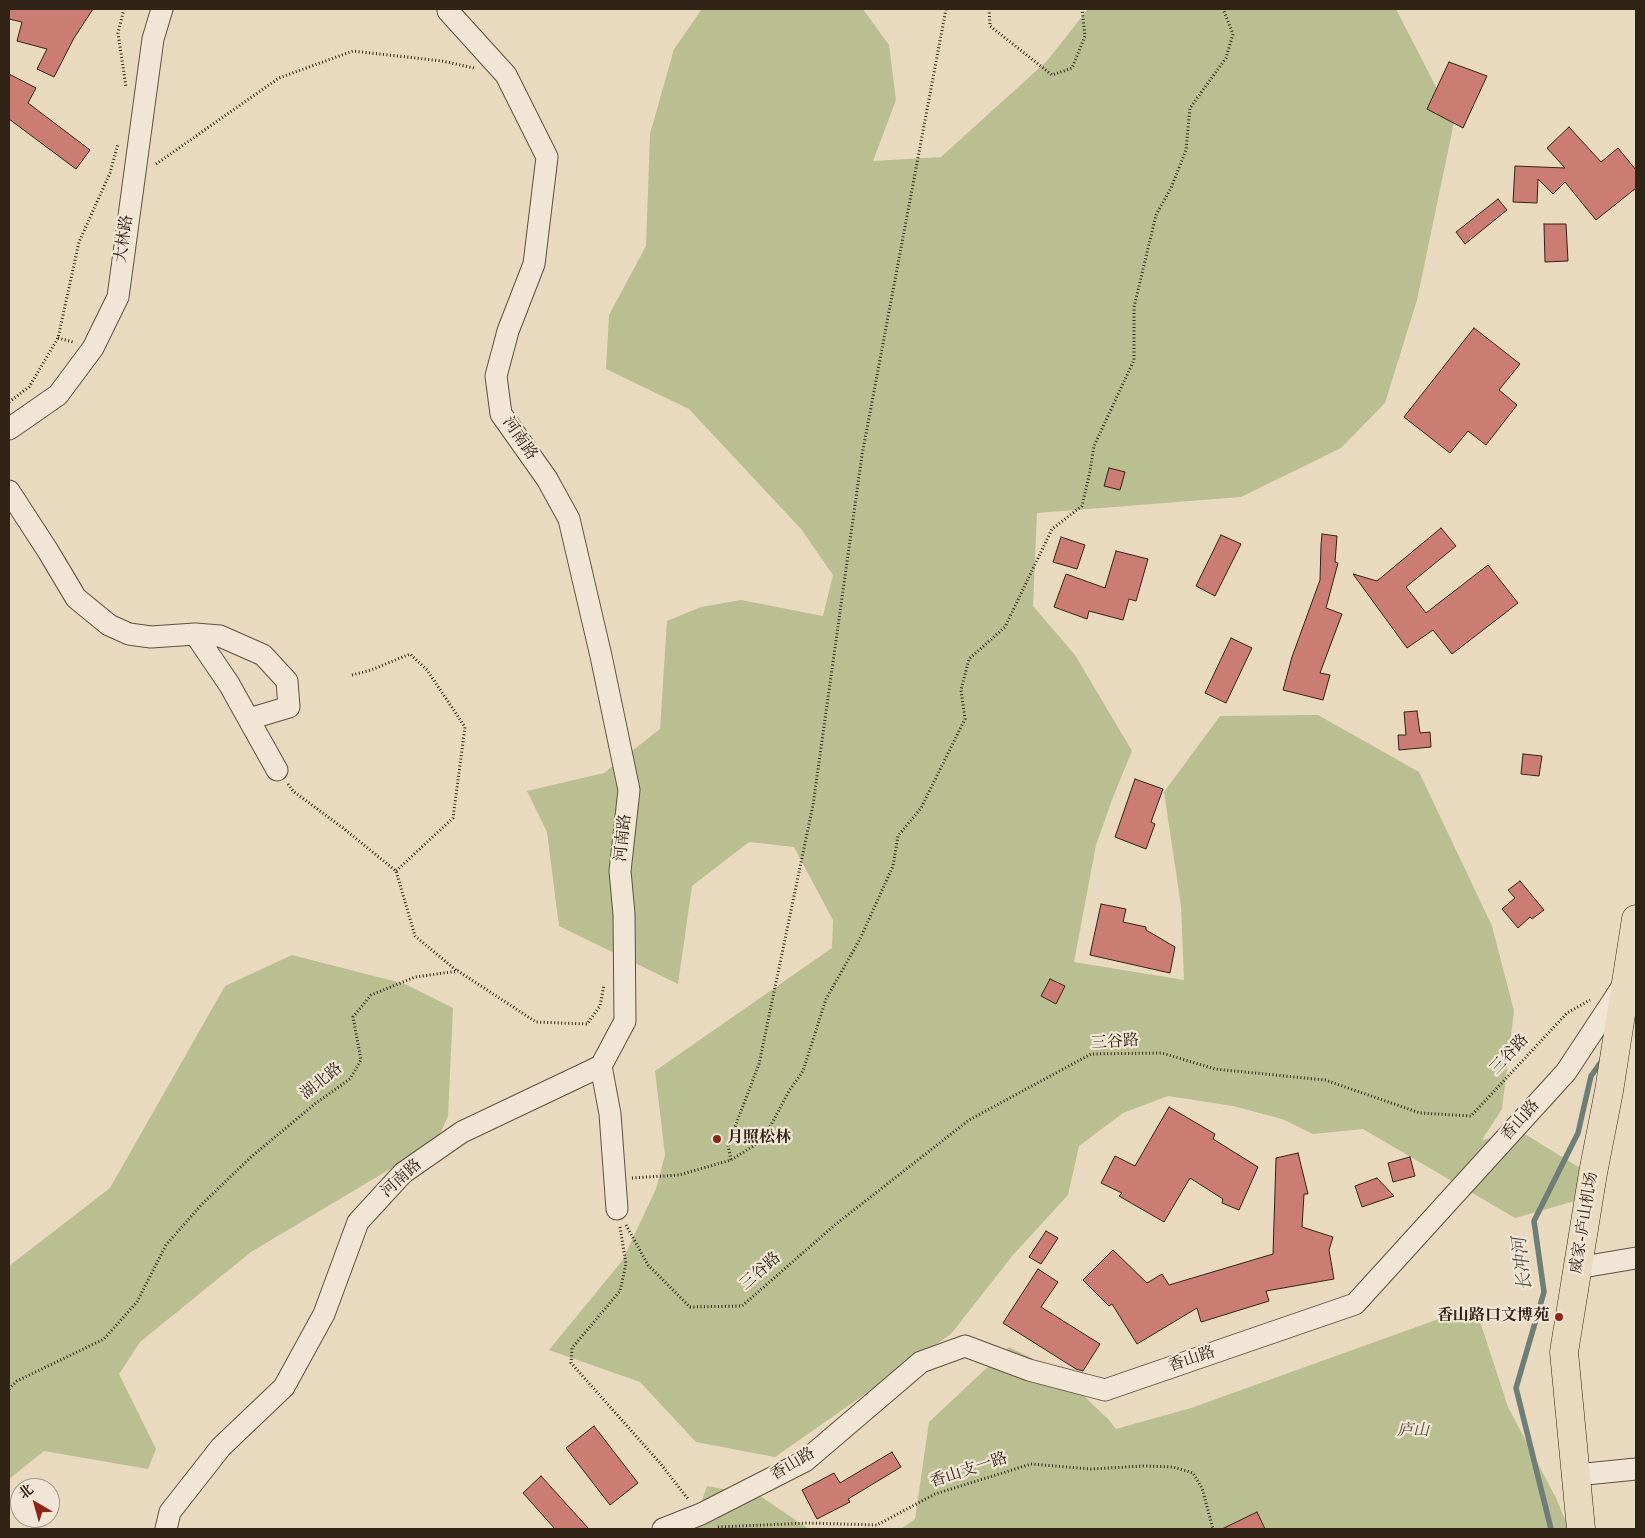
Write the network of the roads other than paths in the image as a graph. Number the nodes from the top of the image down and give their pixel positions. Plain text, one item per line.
1 (162, 9) edge
2 (448, 9) edge
3 (9, 429) edge
4 (9, 491) edge
5 (195, 634) junction
6 (249, 719) junction
7 (277, 770) road end
8 (1636, 919) edge
9 (1626, 981) junction
10 (601, 1066) junction
11 (617, 1209) road end
12 (1636, 1258) edge
13 (1577, 1268) junction
14 (1636, 1469) edge
15 (1576, 1475) junction
16 (166, 1529) edge
17 (663, 1529) edge
18 (1581, 1529) edge

1 - 3 street, 大林路
2 - 10 street, 河南路
4 - 5 street
5 - 6 street
5 - 6 street
6 - 7 street
8 - 9 main road, 威家-庐山机场
9 - 13 main road, 威家-庐山机场
9 - 17 street, 香山路
10 - 11 street
10 - 16 street, 河南路
12 - 13 street
13 - 15 main road, 威家-庐山机场
14 - 15 street
15 - 18 main road, 威家-庐山机场

